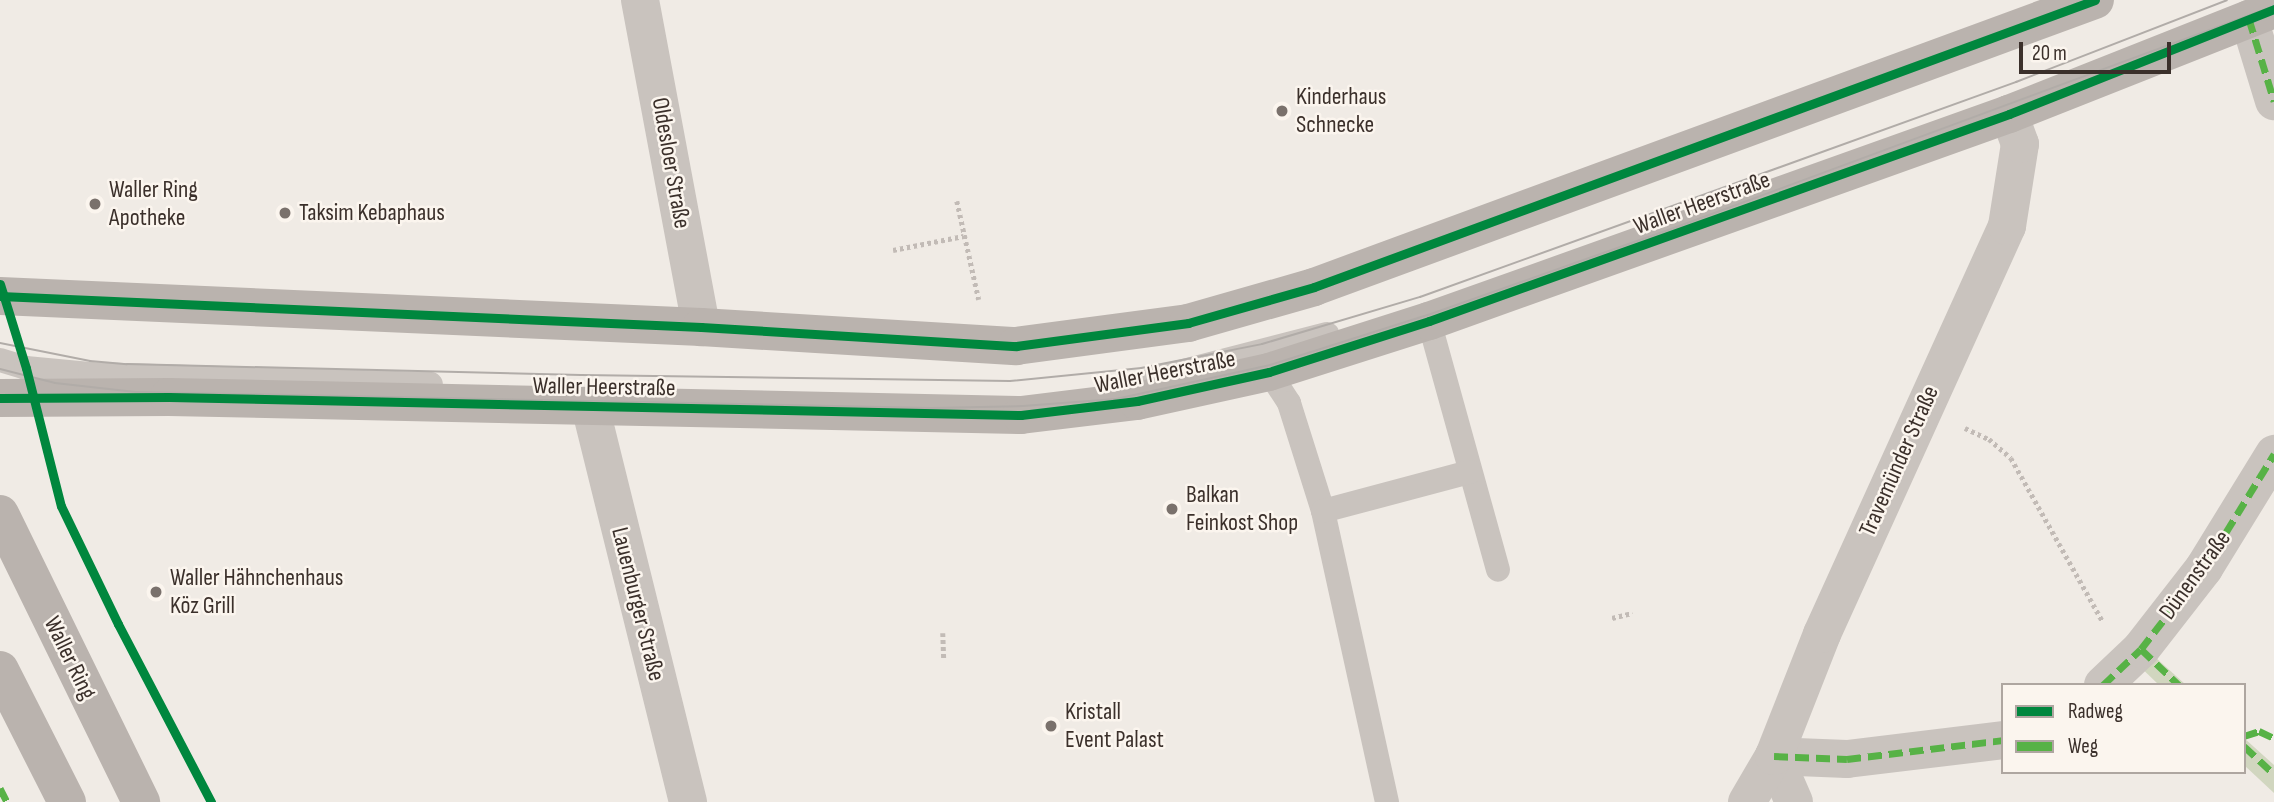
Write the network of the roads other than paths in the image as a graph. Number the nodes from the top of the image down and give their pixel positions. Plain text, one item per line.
1 (640, 0) edge
2 (2090, 1) edge
3 (2260, 9) edge
4 (2274, 101) edge
5 (2009, 114) junction
6 (0, 296) edge
7 (1429, 321) junction
8 (701, 327) junction
9 (0, 359) edge
10 (1269, 372) junction
11 (0, 373) edge
12 (0, 398) edge
13 (68, 399) junction
14 (590, 406) junction
15 (2274, 454) edge
16 (1469, 472) junction
17 (1322, 511) junction
18 (0, 514) edge
19 (1498, 570) dead end
20 (0, 670) edge
21 (2105, 683) edge
22 (2001, 740) edge
23 (1774, 756) junction
24 (67, 802) edge
25 (141, 802) edge
26 (688, 802) edge
27 (1387, 802) edge
28 (1747, 802) edge
29 (1794, 802) edge

1 - 8 street, Oldesloer Straße
2 - 8 main road, Waller Heerstraße
3 - 4 street
3 - 5 main road, Waller Heerstraße
3 - 9 lane
5 - 7 main road, Waller Heerstraße
5 - 23 street, Travemünder Straße
6 - 8 main road, Waller Heerstraße
7 - 10 main road, Waller Heerstraße
7 - 16 lane
10 - 14 main road, Waller Heerstraße
10 - 17 lane
11 - 13 lane
12 - 13 main road, Waller Heerstraße
13 - 14 main road, Waller Heerstraße
14 - 26 street, Lauenburger Straße
15 - 21 street, Dünenstraße
16 - 17 lane
16 - 19 lane
17 - 27 lane
18 - 25 main road, Waller Ring
20 - 24 main road
22 - 23 street
23 - 28 street, Travemünder Straße
23 - 29 street

